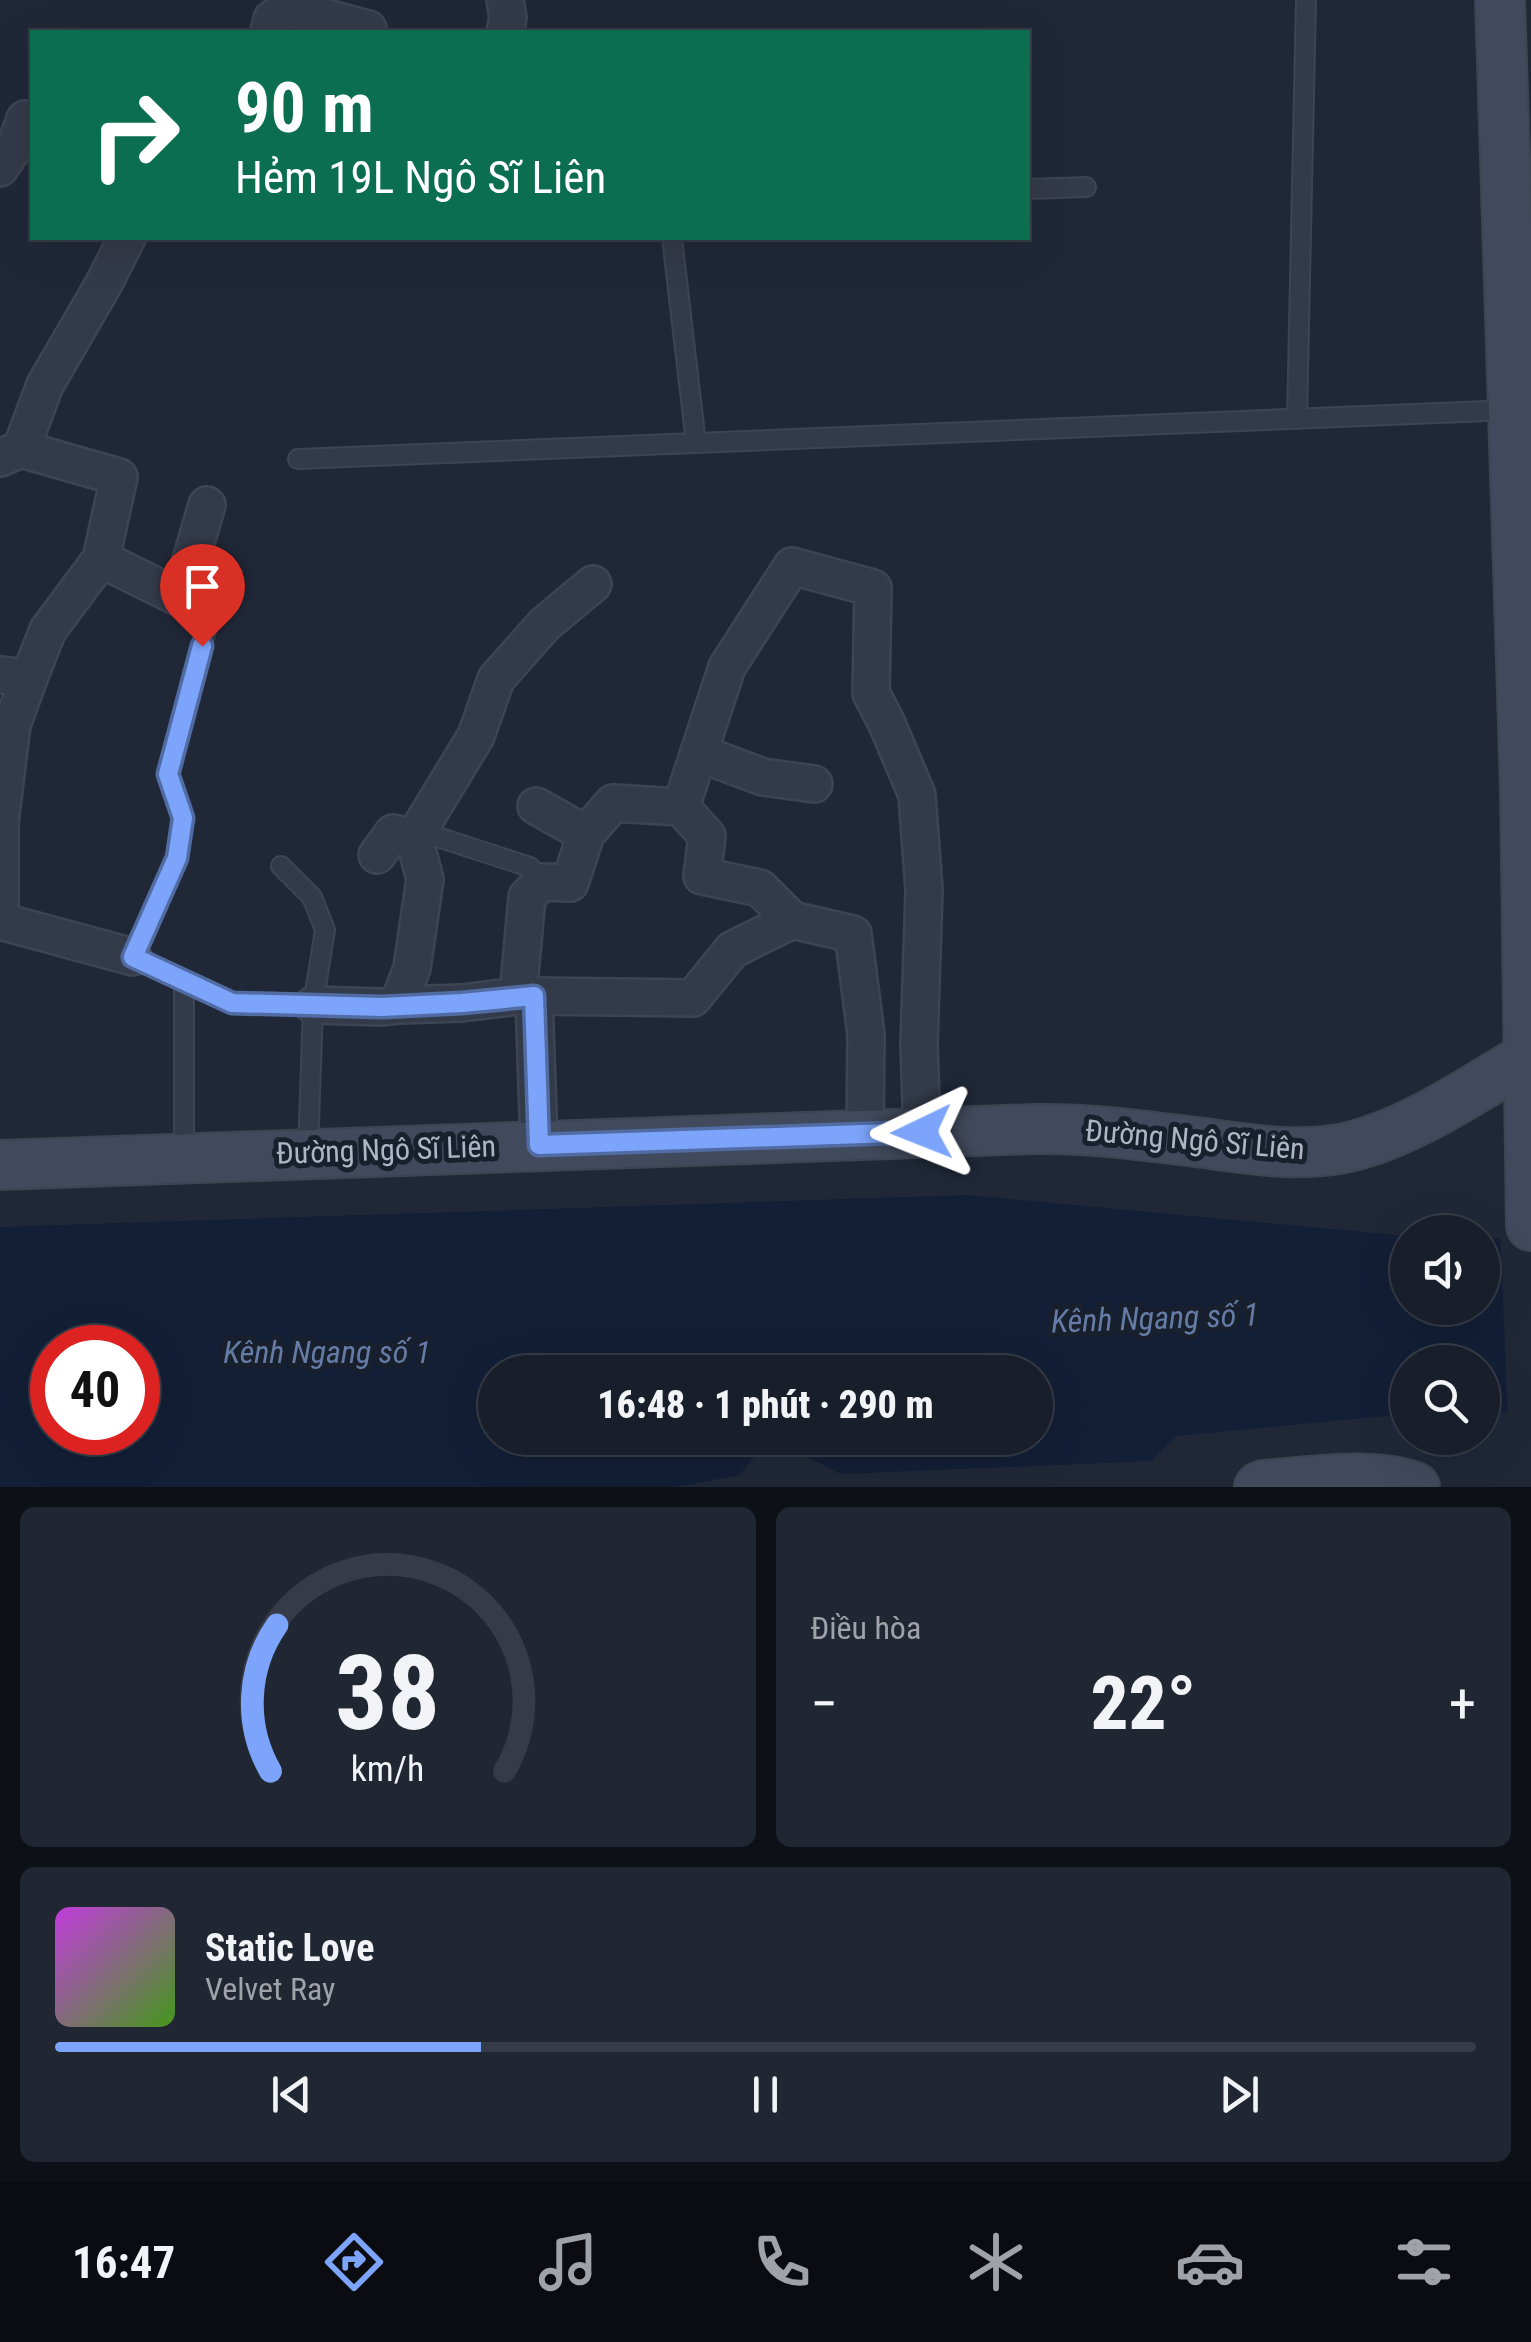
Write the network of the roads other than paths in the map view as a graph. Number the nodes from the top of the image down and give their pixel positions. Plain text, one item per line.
1 (505, 0) edge
2 (1306, 0) edge
3 (1500, 0) edge
4 (373, 21) edge
5 (269, 30) edge
6 (505, 30) edge
7 (19, 117) edge
8 (0, 168) edge
9 (1086, 187) dead end
10 (1030, 189) edge
11 (126, 240) edge
12 (672, 240) edge
13 (1514, 410) junction
14 (1296, 419) junction
15 (696, 443) junction
16 (10, 454) edge
17 (298, 459) dead end
18 (208, 505) dead end
19 (101, 559) junction
20 (593, 584) dead end
21 (180, 598) junction
22 (14, 677) edge
23 (699, 753) junction
24 (814, 784) dead end
25 (536, 806) dead end
26 (681, 807) junction
27 (0, 822) edge
28 (417, 834) junction
29 (586, 834) junction
30 (377, 855) dead end
31 (281, 866) dead end
32 (541, 882) junction
33 (792, 920) junction
34 (133, 957) junction
35 (184, 980) junction
36 (526, 996) junction
37 (398, 1005) junction
38 (313, 1006) junction
39 (1528, 1057) junction
40 (922, 1132) junction
41 (865, 1134) junction
42 (539, 1145) junction
43 (308, 1153) junction
44 (184, 1157) junction
45 (0, 1166) edge
46 (1529, 1177) edge
47 (1531, 1226) edge
48 (1259, 1487) edge
49 (1414, 1487) edge

1 - 6 street
2 - 14 lane
3 - 13 street
4 - 5 street
7 - 8 street
9 - 10 lane
11 - 16 street
12 - 15 lane
13 - 14 lane
13 - 39 street
14 - 15 lane
15 - 17 lane
16 - 19 street
18 - 21 street
19 - 21 street
19 - 22 street
20 - 28 street
21 - 34 lane
22 - 27 street
23 - 24 street
23 - 26 street
23 - 40 street
25 - 29 street
26 - 29 street
26 - 33 street
27 - 34 street
28 - 30 street
28 - 32 lane
28 - 37 street
29 - 32 street
31 - 38 lane
32 - 36 street
33 - 36 street
33 - 41 street
34 - 35 lane
35 - 38 lane
35 - 44 lane
36 - 37 street
36 - 42 street
37 - 38 street
38 - 43 lane
39 - 40 street, Đường Ngô Sĩ Liên
39 - 46 street
40 - 41 street, Đường Ngô Sĩ Liên
41 - 42 street, Đường Ngô Sĩ Liên
42 - 43 street, Đường Ngô Sĩ Liên
43 - 44 street, Đường Ngô Sĩ Liên
44 - 45 street, Đường Ngô Sĩ Liên
46 - 47 street
48 - 49 street

